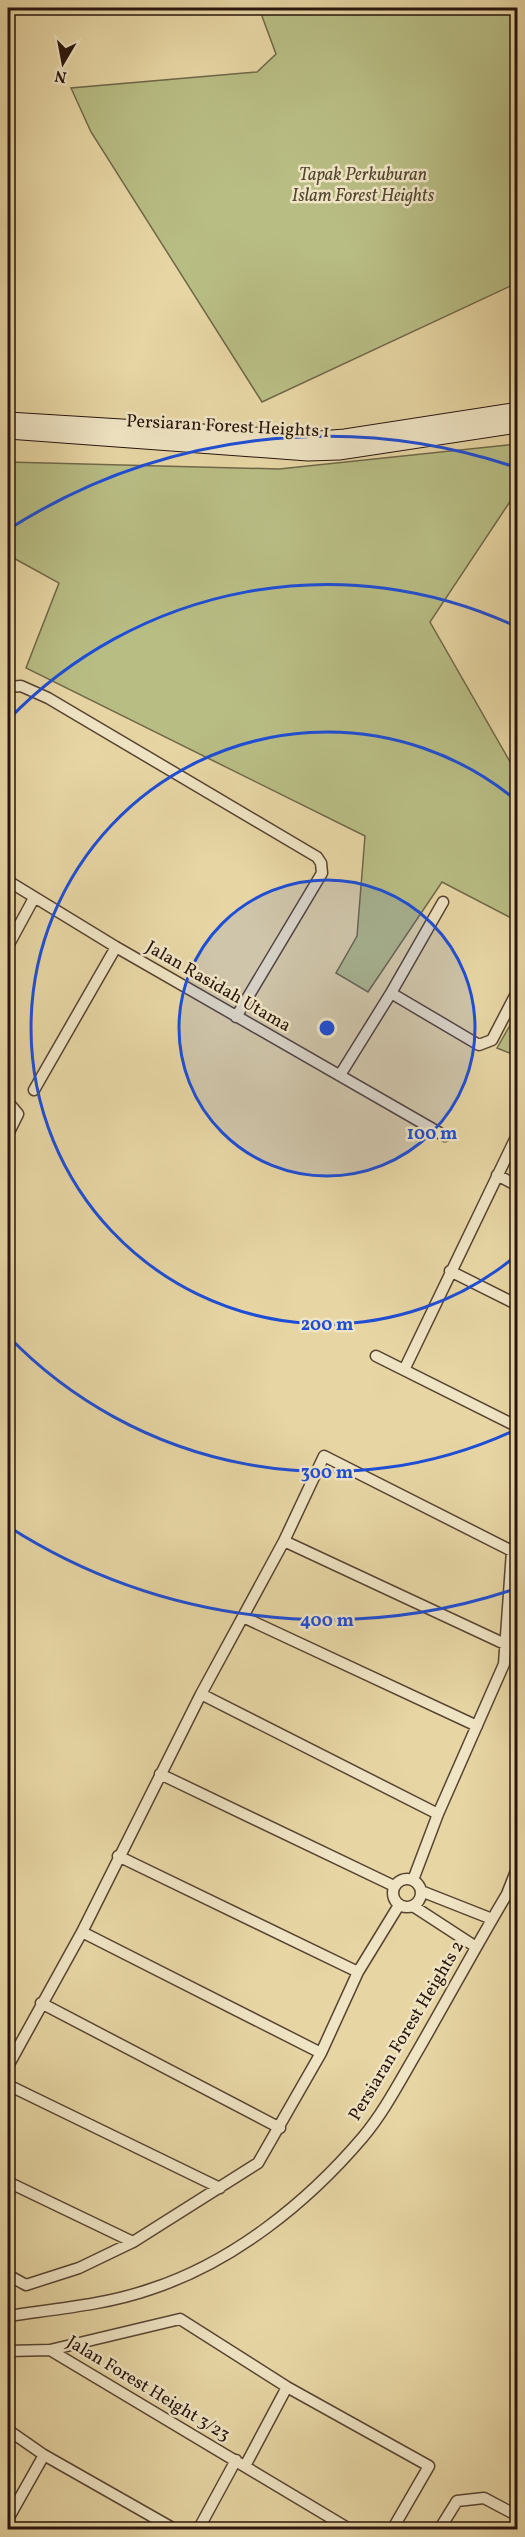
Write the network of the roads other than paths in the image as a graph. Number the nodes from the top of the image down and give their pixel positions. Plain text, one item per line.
1 (518, 410) edge
2 (8, 411) edge
3 (8, 420) edge
4 (39, 422) junction
5 (518, 425) edge
6 (8, 431) edge
7 (65, 436) junction
8 (8, 439) edge
9 (8, 687) edge
10 (8, 881) edge
11 (34, 898) junction
12 (443, 902) dead end
13 (8, 946) edge
14 (116, 947) junction
15 (518, 990) edge
16 (391, 993) junction
17 (236, 1017) junction
18 (340, 1075) junction
19 (34, 1090) dead end
20 (8, 1102) edge
21 (518, 1133) edge
22 (8, 1134) edge
23 (445, 1136) dead end
24 (496, 1175) junction
25 (518, 1186) edge
26 (450, 1271) junction
27 (518, 1305) edge
28 (376, 1356) dead end
29 (404, 1370) junction
30 (518, 1427) edge
31 (284, 1541) junction
32 (243, 1617) junction
33 (507, 1645) junction
34 (201, 1694) junction
35 (477, 1726) junction
36 (160, 1774) junction
37 (438, 1814) junction
38 (118, 1856) junction
39 (518, 1866) edge
40 (413, 1880) junction
41 (394, 1886) junction
42 (421, 1891) junction
43 (399, 1905) junction
44 (412, 1906) junction
45 (492, 1919) junction
46 (82, 1932) junction
47 (476, 1947) junction
48 (358, 1972) junction
49 (40, 2003) junction
50 (321, 2053) junction
51 (8, 2066) edge
52 (8, 2085) edge
53 (280, 2128) junction
54 (8, 2182) edge
55 (220, 2188) junction
56 (133, 2242) junction
57 (8, 2276) edge
58 (8, 2316) edge
59 (50, 2350) junction
60 (8, 2351) edge
61 (287, 2386) junction
62 (8, 2430) edge
63 (44, 2455) junction
64 (240, 2463) junction
65 (518, 2516) edge
66 (8, 2519) edge
67 (176, 2529) edge
68 (198, 2529) edge
69 (351, 2529) edge
70 (392, 2529) edge
71 (439, 2529) edge

1 - 4 street, Persiaran Forest Heights 1
2 - 4 street
3 - 4 street, Persiaran Forest Heights 1
5 - 7 street, Persiaran Forest Heights 1
6 - 7 street, Persiaran Forest Heights 1
7 - 8 street
9 - 17 street
10 - 11 street, Jalan Rasidah Utama
11 - 13 street
11 - 14 street, Jalan Rasidah Utama
12 - 16 street
14 - 17 street, Jalan Rasidah Utama
14 - 19 street
15 - 16 street
16 - 18 street
17 - 18 street, Jalan Rasidah Utama
18 - 23 street, Jalan Rasidah Utama
20 - 22 street
21 - 24 street
24 - 25 street
24 - 26 street
26 - 27 street
26 - 29 street
28 - 29 street
29 - 30 street
31 - 32 street
31 - 33 street
31 - 33 street
32 - 34 street
32 - 35 street
33 - 35 street
34 - 36 street
34 - 37 street
35 - 37 street
36 - 38 street
36 - 41 street
37 - 40 street
38 - 46 street
38 - 48 street
39 - 45 street, Persiaran Forest Heights 2
40 - 41 street
40 - 42 street
41 - 43 street
42 - 44 street
42 - 45 street
43 - 44 street
43 - 48 street
44 - 47 street
45 - 47 street, Persiaran Forest Heights 2
46 - 49 street
46 - 50 street
47 - 58 street, Persiaran Forest Heights 2
48 - 50 street
49 - 51 street
49 - 53 street
50 - 53 street
52 - 55 street
53 - 55 street
54 - 56 street
55 - 56 street
56 - 57 street
59 - 60 street, Jalan Forest Height 3/23
59 - 61 street
59 - 64 street, Jalan Forest Height 3/23
61 - 64 street
61 - 70 street
62 - 63 street
63 - 66 street
63 - 67 street
64 - 68 street
64 - 69 street, Jalan Forest Height 3/23
65 - 71 street

